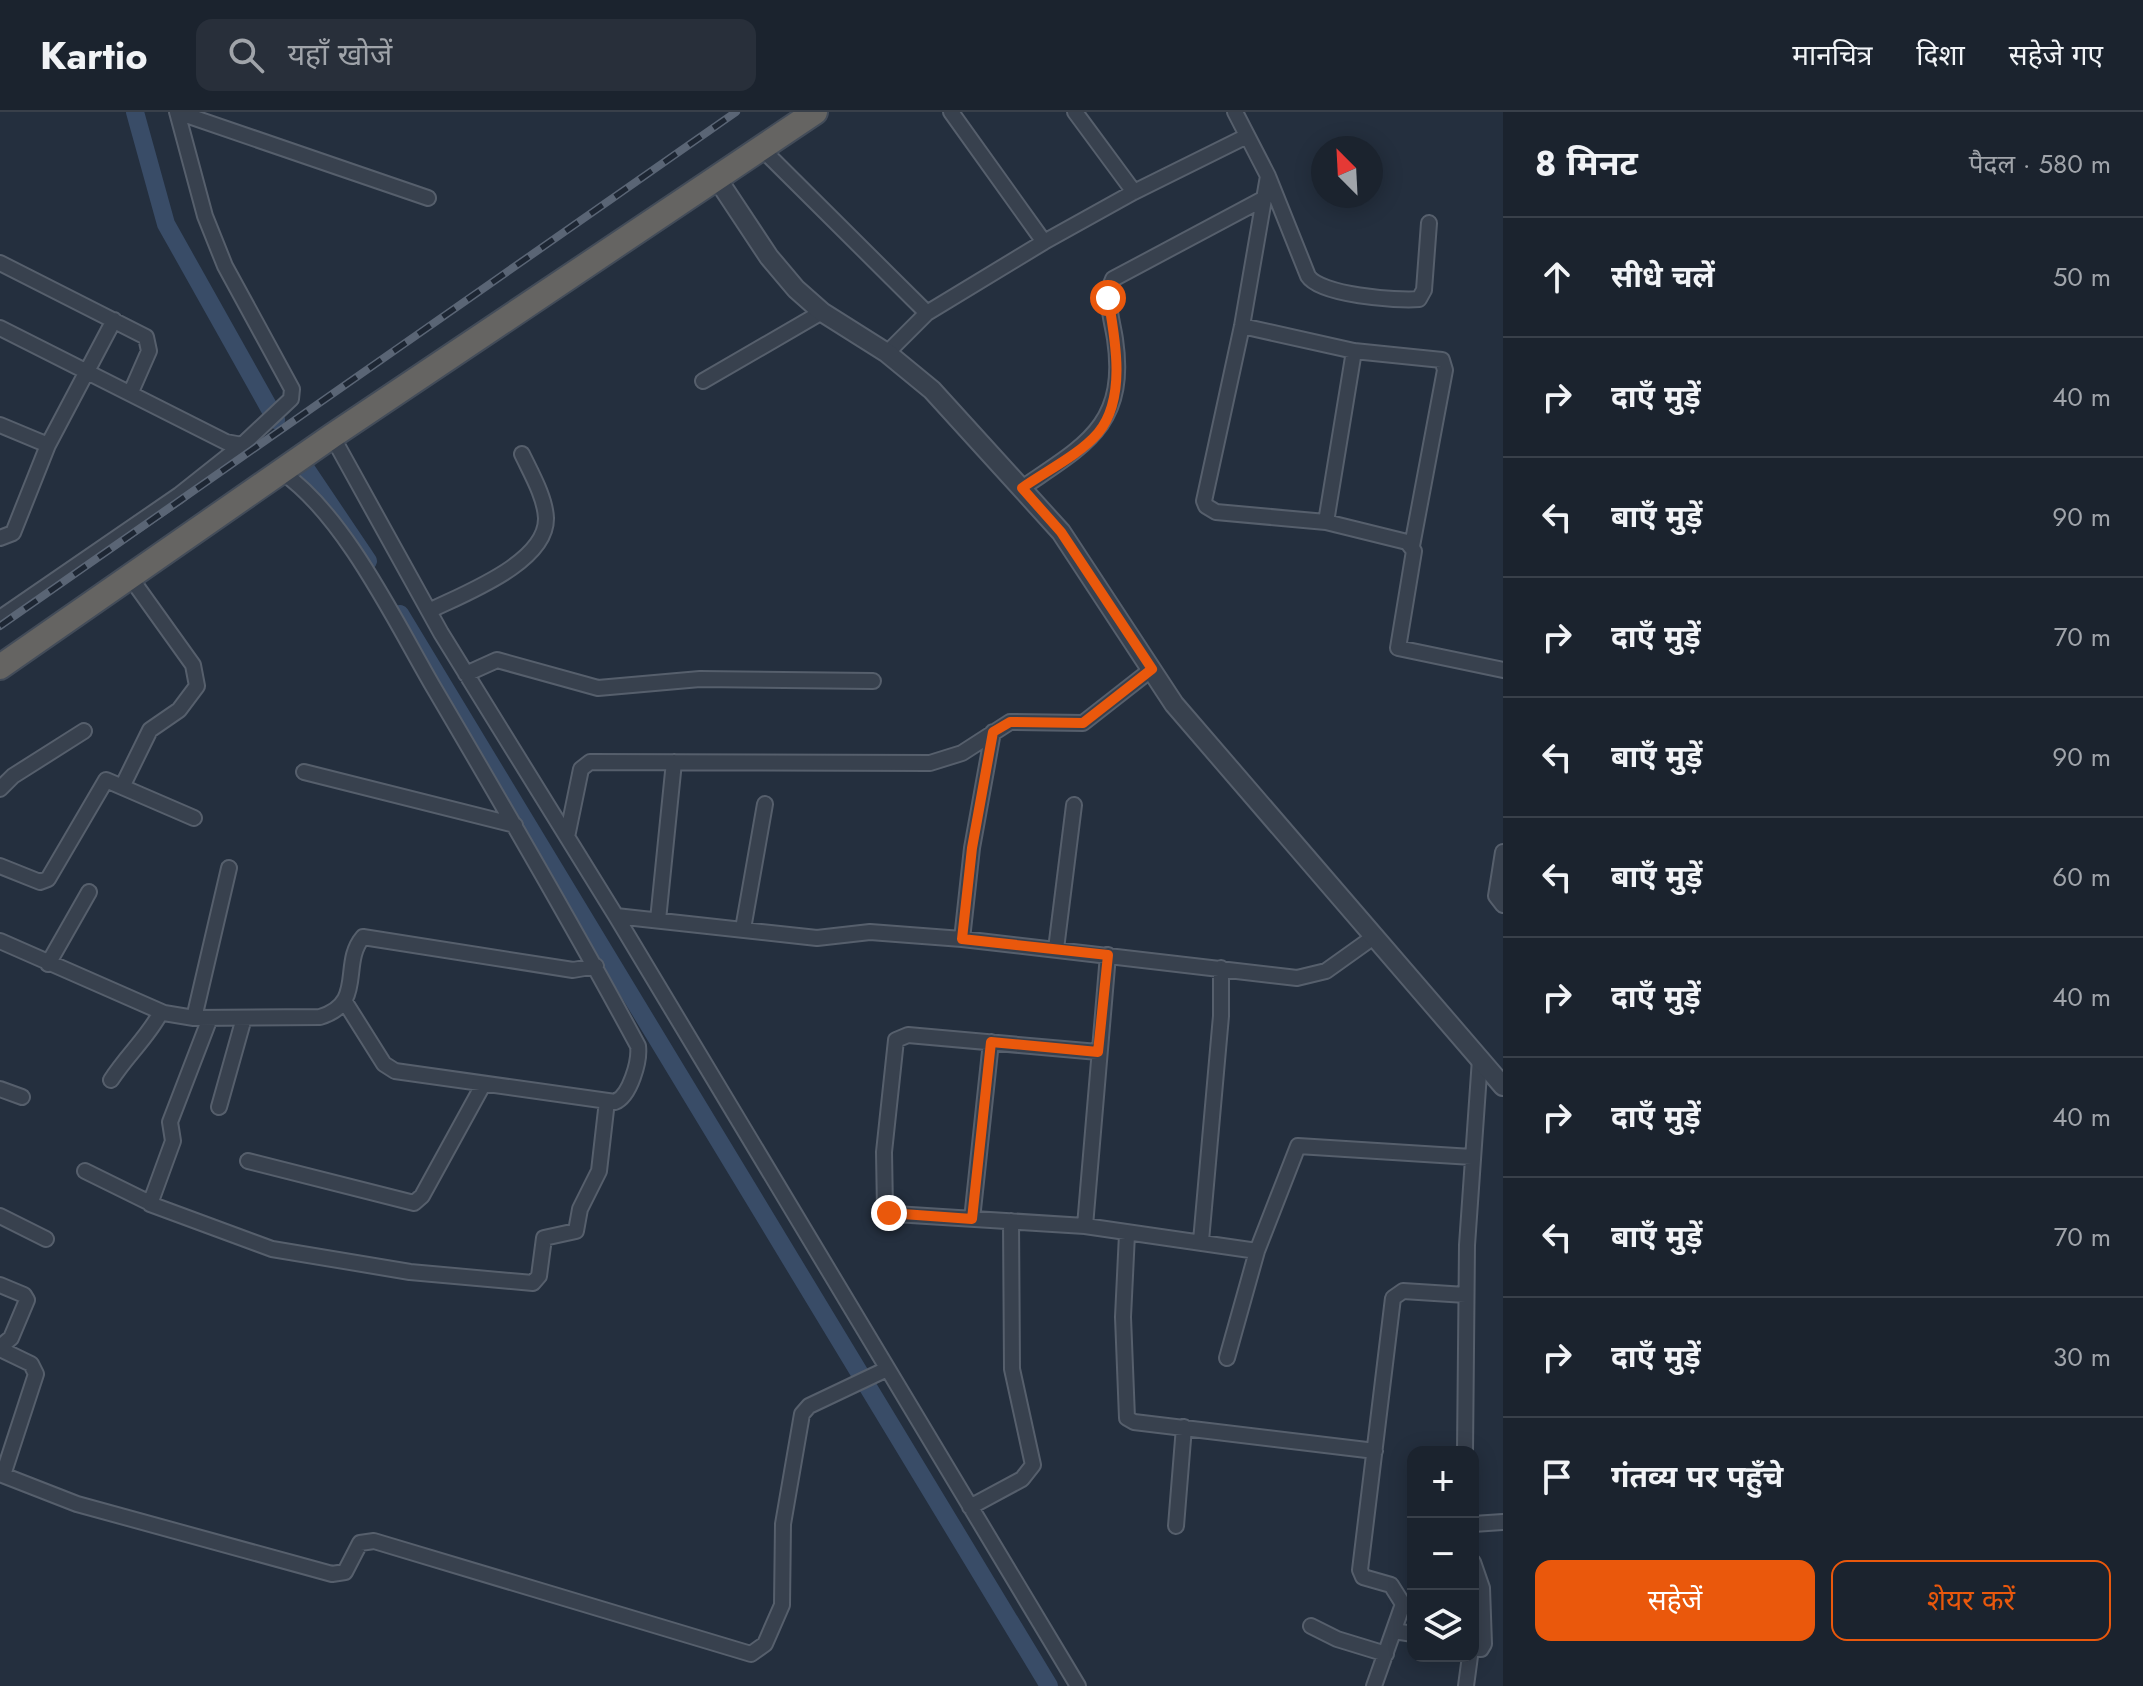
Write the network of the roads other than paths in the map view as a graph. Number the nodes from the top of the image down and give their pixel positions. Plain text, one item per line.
1 (815, 112) edge
2 (951, 112) edge
3 (1075, 112) edge
4 (1235, 112) edge
5 (1247, 136) junction
6 (762, 149) junction
7 (1268, 176) junction
8 (718, 180) junction
9 (1134, 192) junction
10 (428, 198) dead end
11 (1263, 199) junction
12 (1429, 223) dead end
13 (1044, 242) junction
14 (0, 263) edge
15 (822, 312) junction
16 (927, 313) junction
17 (114, 320) junction
18 (1242, 326) junction
19 (0, 328) edge
20 (1354, 351) junction
21 (887, 353) junction
22 (89, 370) junction
23 (703, 381) dead end
24 (131, 392) junction
25 (0, 425) edge
26 (332, 436) junction
27 (48, 445) junction
28 (242, 445) junction
29 (522, 454) dead end
30 (285, 470) junction
31 (1022, 488) junction
32 (1326, 522) junction
33 (0, 538) edge
34 (1412, 546) junction
35 (130, 577) junction
36 (429, 611) junction
37 (0, 618) edge
38 (0, 667) edge
39 (1152, 669) junction
40 (1503, 670) edge
41 (466, 674) junction
42 (873, 681) dead end
43 (84, 731) dead end
44 (993, 732) junction
45 (674, 762) junction
46 (304, 772) dead end
47 (123, 785) junction
48 (0, 789) edge
49 (765, 804) dead end
50 (1074, 805) dead end
51 (194, 818) dead end
52 (515, 825) junction
53 (567, 837) junction
54 (1503, 852) edge
55 (0, 866) edge
56 (229, 868) dead end
57 (89, 892) dead end
58 (1503, 905) edge
59 (616, 916) junction
60 (658, 920) junction
61 (743, 929) junction
62 (1375, 936) junction
63 (962, 939) junction
64 (0, 941) edge
65 (1056, 949) junction
66 (1108, 955) junction
67 (48, 964) junction
68 (596, 966) junction
69 (1221, 968) junction
70 (345, 1002) junction
71 (161, 1012) junction
72 (194, 1018) junction
73 (210, 1018) junction
74 (244, 1018) junction
75 (991, 1042) junction
76 (1098, 1052) junction
77 (1480, 1059) junction
78 (111, 1080) dead end
79 (483, 1085) junction
80 (1503, 1086) edge
81 (0, 1089) edge
82 (22, 1097) dead end
83 (607, 1101) junction
84 (219, 1107) dead end
85 (1472, 1157) junction
86 (248, 1161) dead end
87 (85, 1171) dead end
88 (150, 1203) junction
89 (0, 1216) edge
90 (972, 1219) junction
91 (1011, 1221) junction
92 (1085, 1226) junction
93 (1127, 1234) junction
94 (46, 1239) dead end
95 (1201, 1241) junction
96 (1257, 1251) junction
97 (0, 1285) edge
98 (1466, 1295) junction
99 (0, 1348) edge
100 (1227, 1358) dead end
101 (884, 1370) junction
102 (1184, 1427) junction
103 (1465, 1446) edge
104 (1375, 1451) junction
105 (1, 1475) edge
106 (970, 1507) junction
107 (1503, 1522) edge
108 (1479, 1524) edge
109 (1176, 1526) dead end
110 (1479, 1579) edge
111 (1311, 1626) dead end
112 (1394, 1631) junction
113 (1407, 1633) edge
114 (1479, 1649) edge
115 (1386, 1654) junction
116 (1469, 1662) edge
117 (1078, 1686) edge
118 (1374, 1686) edge
119 (1466, 1686) edge

1 - 6 highway
2 - 13 street
3 - 9 street
4 - 5 street
5 - 7 street
5 - 9 street
6 - 8 highway
6 - 16 street
7 - 11 street
7 - 12 street
8 - 15 street
8 - 26 highway
9 - 13 street
10 - 28 street
11 - 18 street
11 - 31 street
13 - 16 street
14 - 17 street
15 - 21 street
15 - 23 street
16 - 21 street
17 - 22 street
17 - 24 street
18 - 20 street
18 - 32 street
19 - 22 street
20 - 32 street
20 - 34 street
21 - 31 street
22 - 24 street
22 - 27 street
24 - 28 street
25 - 27 street
26 - 30 highway
26 - 36 street
27 - 33 street
28 - 37 street
29 - 36 street
30 - 35 highway
30 - 52 street
31 - 39 street
32 - 34 street
34 - 40 street
35 - 38 highway
35 - 47 street
36 - 41 street
39 - 44 street
39 - 62 street
41 - 42 street
41 - 53 street
43 - 48 street
44 - 45 street
44 - 63 street
45 - 53 street
45 - 60 street
46 - 52 street
47 - 51 street
47 - 55 street
49 - 61 street
50 - 65 street
52 - 68 street
53 - 59 street
54 - 58 street
56 - 72 street
57 - 67 street
59 - 60 street
59 - 101 street
60 - 61 street
61 - 63 street
62 - 69 street
62 - 77 street
63 - 65 street
64 - 67 street
65 - 66 street
66 - 69 street
66 - 76 street
67 - 71 street
68 - 70 street
68 - 83 street
69 - 95 street
70 - 74 street
70 - 79 street
71 - 72 street
71 - 78 street
72 - 73 street
73 - 74 street
73 - 88 street
74 - 84 street
75 - 76 street
75 - 90 street
75 - 90 street
76 - 92 street
77 - 80 street
77 - 85 street
79 - 83 street
79 - 86 street
81 - 82 street
83 - 88 street
85 - 96 street
85 - 98 street
87 - 88 street
89 - 94 street
90 - 91 street
91 - 92 street
91 - 106 street
92 - 93 street
93 - 95 street
93 - 102 street
95 - 96 street
96 - 100 street
97 - 99 street
98 - 103 street
98 - 104 street
99 - 105 street
101 - 105 street
101 - 106 street
102 - 104 street
102 - 109 street
104 - 112 street
106 - 117 street
107 - 108 street
110 - 114 street
111 - 115 street
112 - 113 street
112 - 115 street
115 - 118 street
116 - 119 street

